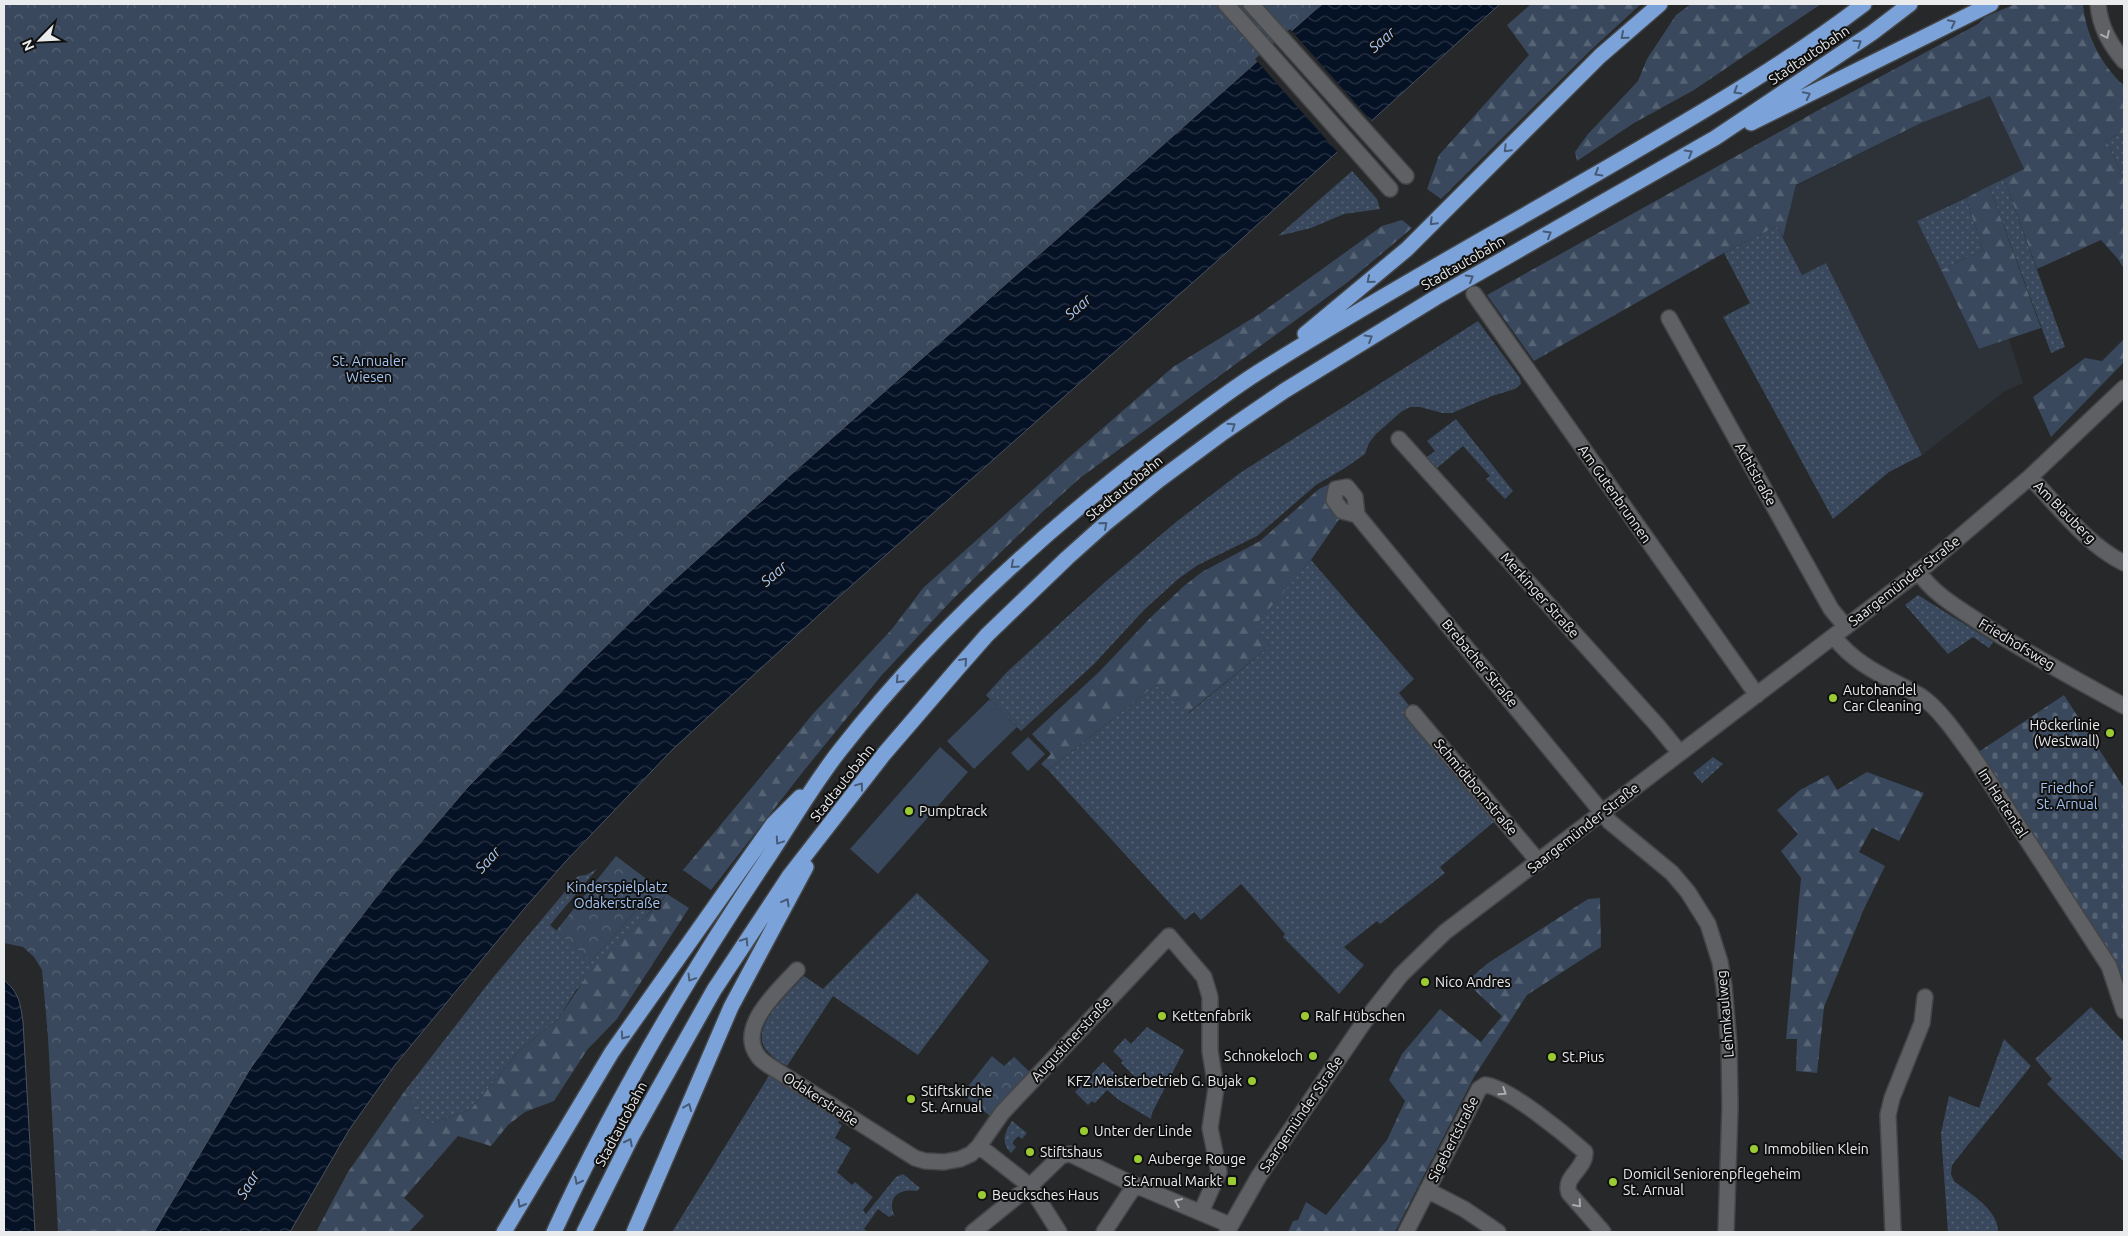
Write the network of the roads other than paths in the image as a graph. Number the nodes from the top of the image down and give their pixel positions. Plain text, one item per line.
1 (1226, 4) edge
2 (1251, 4) edge
3 (1660, 4) edge
4 (1864, 4) edge
5 (1910, 4) edge
6 (1991, 4) edge
7 (2098, 4) edge
8 (2124, 62) edge
9 (1715, 138) junction
10 (1406, 176) dead end
11 (1390, 190) dead end
12 (1474, 294) dead end
13 (1669, 318) dead end
14 (1261, 370) junction
15 (2124, 388) edge
16 (1399, 438) dead end
17 (2030, 477) junction
18 (1357, 515) dead end
19 (2124, 563) edge
20 (1918, 571) junction
21 (1840, 632) junction
22 (1757, 695) junction
23 (2124, 706) edge
24 (1413, 713) dead end
25 (1680, 753) junction
26 (814, 785) junction
27 (1603, 812) junction
28 (831, 824) junction
29 (1539, 862) junction
30 (796, 970) dead end
31 (1925, 997) dead end
32 (2124, 1011) edge
33 (979, 1146) junction
34 (1135, 1185) junction
35 (1030, 1186) junction
36 (1427, 1190) junction
37 (1201, 1212) junction
38 (1228, 1229) edge
39 (1598, 1230) edge
40 (504, 1232) edge
41 (554, 1232) edge
42 (584, 1232) edge
43 (634, 1232) edge
44 (972, 1232) edge
45 (1059, 1232) edge
46 (1104, 1232) edge
47 (1406, 1232) edge
48 (1498, 1232) edge
49 (1726, 1232) edge
50 (1893, 1232) edge

1 - 11 street
2 - 10 street
3 -> 14 highway
4 -> 14 highway, Stadtautobahn
9 -> 5 highway, Stadtautobahn
9 -> 6 highway
7 -> 8 street
28 -> 9 highway, Stadtautobahn
12 - 22 street, Am Gutenbrunnen
13 - 21 street, Achtstraße
14 -> 26 highway, Stadtautobahn
15 - 17 street, Saargemünder Straße
16 - 25 street, Merkinger Straße
17 - 19 street, Am Blauberg
17 - 20 street, Saargemünder Straße
18 - 27 street, Brebacher Straße
20 - 21 street, Saargemünder Straße
20 - 23 street, Friedhofsweg
21 - 22 street, Saargemünder Straße
21 - 32 street, Im Hartental
22 - 25 street, Saargemünder Straße
24 - 29 street, Schmidtbornstraße
25 - 27 street, Saargemünder Straße
26 -> 40 highway
26 -> 41 highway, Stadtautobahn
27 - 29 street, Saargemünder Straße
27 - 49 street, Lehmkaulweg
42 -> 28 highway, Stadtautobahn
43 -> 28 highway
29 - 38 street, Saargemünder Straße
30 - 33 street, Odakerstraße
31 - 50 street
33 - 35 street
33 - 37 street, Augustinerstraße
34 - 35 street, Saargemünder Straße
37 -> 34 street, Saargemünder Straße
34 - 46 street
35 - 44 street, Saargemünder Straße
35 - 45 street
36 -> 39 street, Sigebertstraße
36 - 47 street, Sigebertstraße
36 - 48 street
37 - 38 street, Saargemünder Straße

